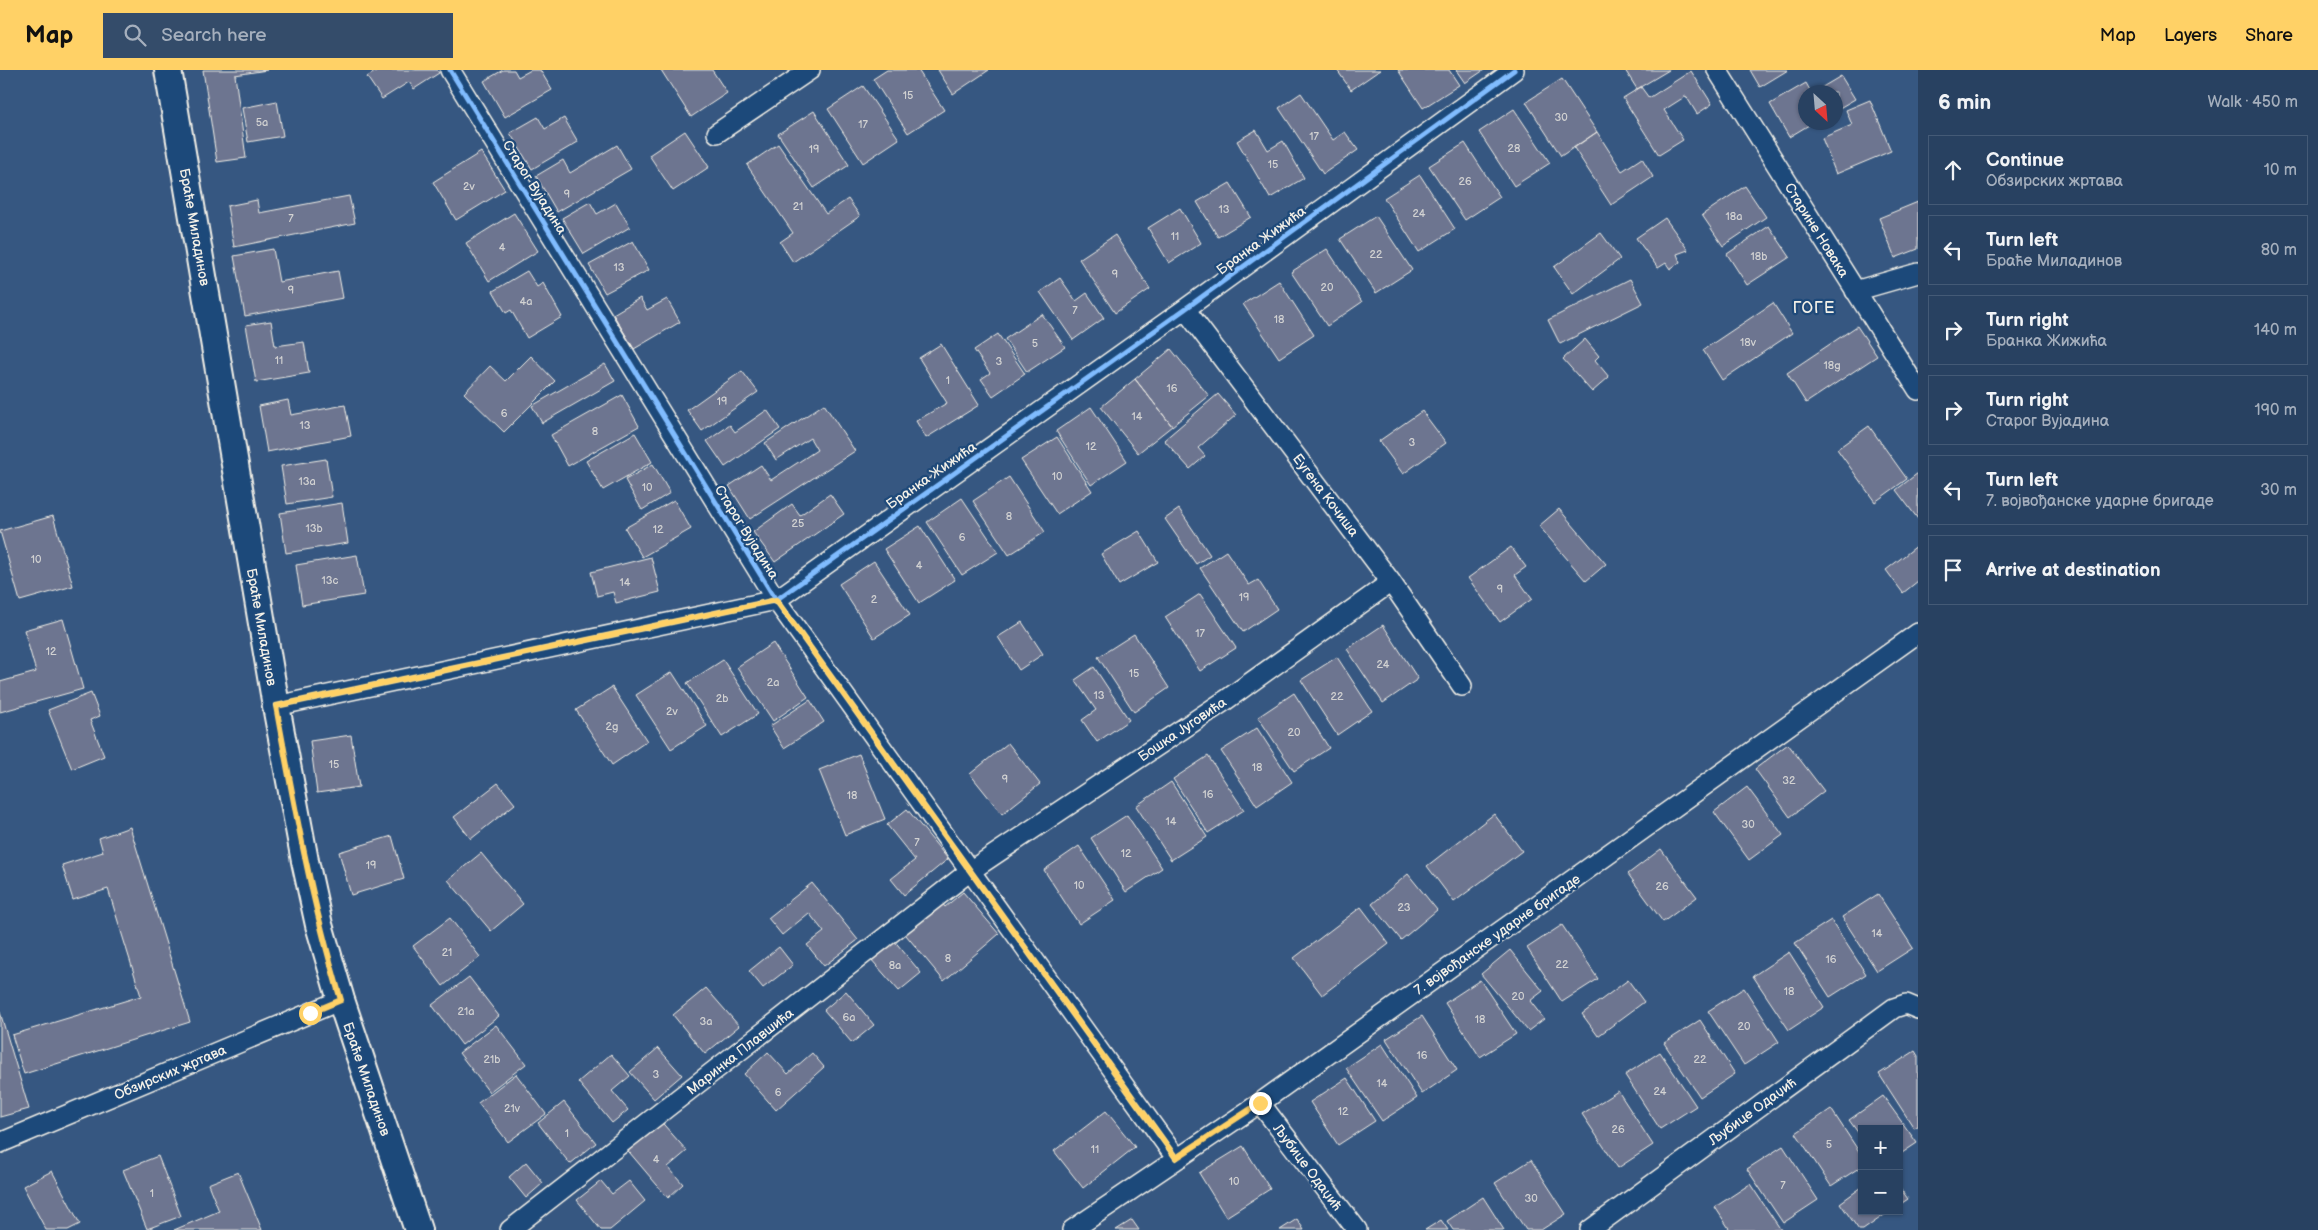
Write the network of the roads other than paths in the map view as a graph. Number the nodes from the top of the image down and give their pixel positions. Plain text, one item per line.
1 (168, 70) edge
2 (450, 70) edge
3 (810, 70) edge
4 (1514, 70) edge
5 (1717, 70) edge
6 (718, 133) dead end
7 (1918, 273) edge
8 (1855, 291) junction
9 (1185, 309) junction
10 (1918, 390) edge
11 (1391, 582) junction
12 (776, 600) junction
13 (1918, 633) edge
14 (1462, 686) dead end
15 (276, 706) junction
16 (970, 871) junction
17 (341, 1000) junction
18 (1918, 1009) edge
19 (1260, 1103) junction
20 (0, 1143) edge
21 (1176, 1158) junction
22 (418, 1230) edge
23 (510, 1230) edge
24 (1072, 1230) edge
25 (1357, 1230) edge
26 (1590, 1230) edge

1 - 15 main road, Браће Миладинов
2 - 12 street, Старог Вујадина
3 - 6 street
4 - 9 street, Бранка Жижића
5 - 8 street, Старине Новака
7 - 8 street
8 - 10 street, Старине Новака
9 - 11 street, Еугена Кочиша
9 - 12 street, Бранка Жижића
11 - 14 street, Еугена Кочиша
11 - 16 street, Бошка Југовића
12 - 15 street, Бранка Жижића
12 - 16 street, Старог Вујадина
13 - 19 street, 7. војвођанске ударне бригаде
15 - 17 main road, Браће Миладинов
16 - 21 street, Старог Вујадина
16 - 23 street, Маринка Плавшића
17 - 20 street, Обзирских жртава
17 - 22 main road, Браће Миладинов
18 - 26 street, Љубице Одаџић
19 - 21 street, 7. војвођанске ударне бригаде
19 - 25 street, Љубице Одаџић
21 - 24 street, 7. војвођанске ударне бригаде

